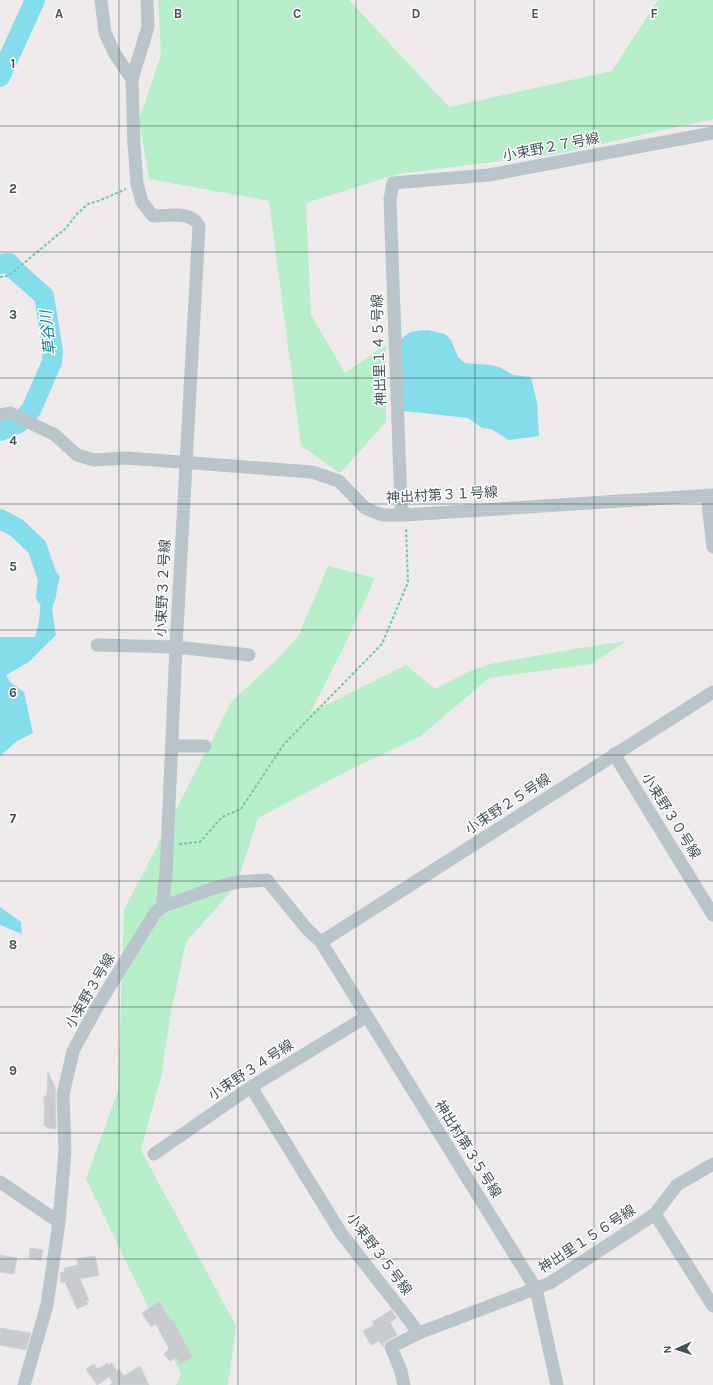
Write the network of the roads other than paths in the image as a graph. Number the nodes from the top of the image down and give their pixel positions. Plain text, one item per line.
1 (101, 0) edge
2 (147, 0) edge
3 (132, 79) junction
4 (713, 132) edge
5 (393, 183) joint
6 (5, 414) edge
7 (186, 463) junction
8 (710, 495) edge
9 (405, 515) junction
10 (713, 547) edge
11 (97, 645) dead end
12 (176, 647) junction
13 (249, 655) dead end
14 (713, 692) edge
15 (172, 746) junction
16 (205, 746) dead end
17 (614, 754) junction
18 (162, 907) junction
19 (713, 915) edge
20 (321, 942) junction
21 (366, 1017) junction
22 (251, 1088) junction
23 (154, 1154) dead end
24 (713, 1164) edge
25 (0, 1182) edge
26 (655, 1214) junction
27 (59, 1222) junction
28 (536, 1289) junction
29 (713, 1306) edge
30 (419, 1333) junction
31 (24, 1385) edge
32 (404, 1385) edge
33 (556, 1385) edge

1 - 3 street
2 - 3 street
3 - 7 street, 小束野３２号線
4 - 5 street, 小束野２７号線
5 - 9 street, 神出里１４５号線
6 - 7 street, 神出村第３１号線
7 - 9 street, 神出村第３１号線
7 - 12 street, 小束野３２号線
8 - 9 street, 神出村第３１号線
8 - 10 street
11 - 12 street
12 - 13 street
12 - 15 street, 小束野３２号線
14 - 17 street, 小束野２５号線
15 - 16 street
15 - 18 street, 小束野３２号線
17 - 19 street, 小束野３０号線
17 - 20 street, 小束野２５号線
18 - 20 street
18 - 27 street, 小束野３号線
20 - 21 street, 神出村第３５号線
21 - 22 street, 小束野３４号線
21 - 28 street, 神出村第３５号線
22 - 23 street, 小束野３４号線
22 - 30 street, 小束野３５号線
24 - 26 street, 神出里１５６号線
25 - 27 street
26 - 28 street, 神出里１５６号線
26 - 29 street
27 - 31 street, 小束野３号線
28 - 30 street
28 - 33 street, 神出村第３５号線
30 - 32 street

